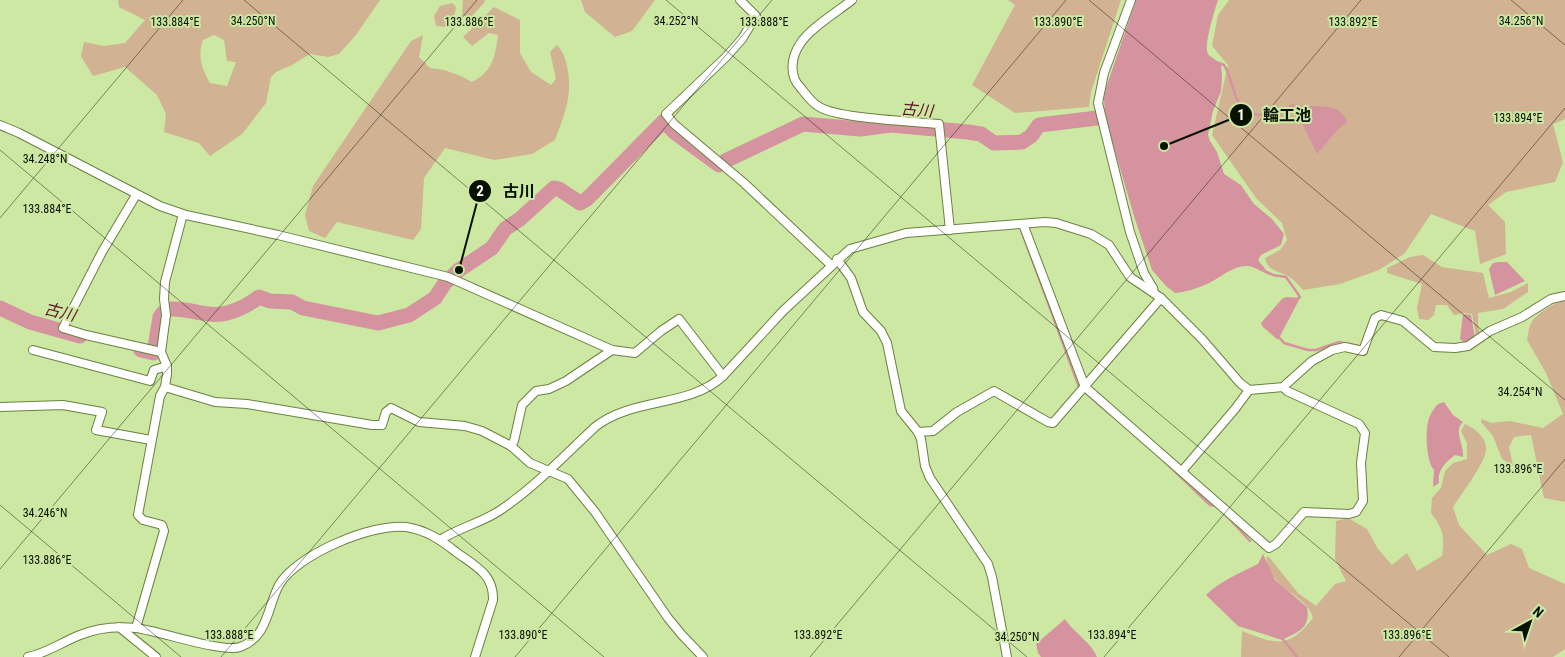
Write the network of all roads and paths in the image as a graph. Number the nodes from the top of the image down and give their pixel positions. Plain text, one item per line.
1 (740, 0) edge
2 (852, 0) edge
3 (1131, 0) edge
4 (0, 125) edge
5 (136, 195) junction
6 (183, 214) junction
7 (1023, 224) junction
8 (950, 230) junction
9 (837, 259) junction
10 (831, 265) junction
11 (1154, 293) junction
12 (1565, 296) edge
13 (1161, 298) junction
14 (33, 350) dead end
15 (612, 350) junction
16 (156, 351) junction
17 (166, 366) junction
18 (723, 376) junction
19 (1085, 387) junction
20 (1283, 387) junction
21 (166, 388) junction
22 (1249, 390) junction
23 (0, 407) edge
24 (918, 432) junction
25 (151, 440) junction
26 (511, 446) junction
27 (548, 471) junction
28 (1182, 471) junction
29 (440, 540) junction
30 (119, 627) junction
31 (136, 628) junction
32 (39, 656) edge
33 (28, 657) edge
34 (156, 657) edge
35 (475, 657) edge
36 (703, 657) edge
37 (1007, 657) edge

1 - 10 street
2 - 8 street
3 - 11 street
4 - 5 street
5 - 6 street
5 - 16 street
6 - 15 street
6 - 16 street
7 - 8 street
7 - 11 street
7 - 19 street
8 - 9 street
9 - 10 street
9 - 24 street
10 - 18 street
11 - 13 street
12 - 20 street
13 - 19 street
13 - 22 street
14 - 17 street
15 - 18 street
15 - 26 street
16 - 17 street
17 - 21 street
18 - 27 street
19 - 24 street
19 - 28 street
20 - 22 street
20 - 28 street
21 - 25 street
21 - 26 street
22 - 28 street
23 - 25 street
24 - 37 street
25 - 31 street
26 - 27 street
27 - 29 street
27 - 36 street
29 - 31 street
29 - 35 street
30 - 31 street
30 - 32 street
30 - 34 street
32 - 33 street

